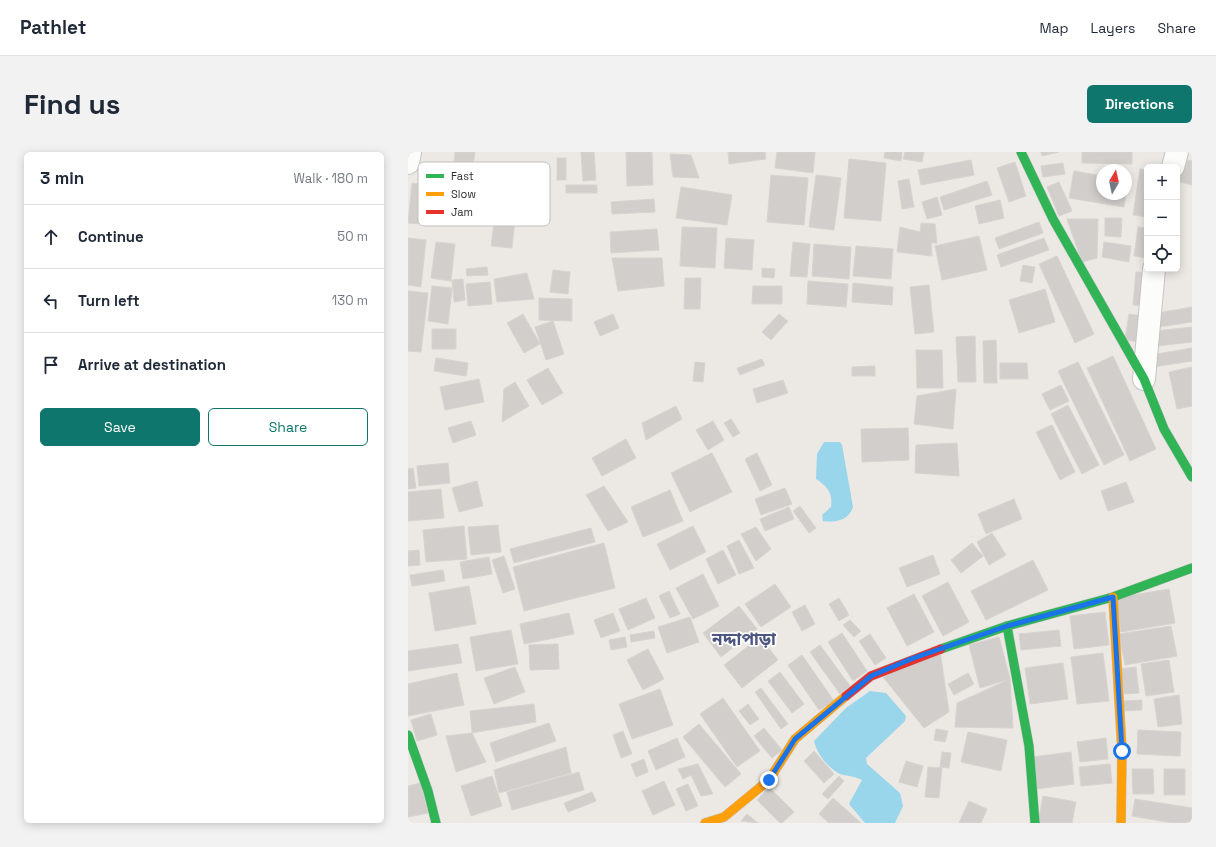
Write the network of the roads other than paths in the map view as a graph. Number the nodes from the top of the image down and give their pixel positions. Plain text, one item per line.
1 (410, 152) edge
2 (1021, 152) edge
3 (1177, 152) edge
4 (408, 163) edge
5 (1174, 164) edge
6 (1154, 272) edge
7 (1144, 379) junction
8 (1192, 477) edge
9 (1192, 568) edge
10 (1113, 597) junction
11 (1007, 626) junction
12 (408, 735) edge
13 (436, 823) edge
14 (705, 823) edge
15 (1036, 823) edge
16 (1121, 823) edge

1 - 4 street
2 - 7 street
3 - 5 street
6 - 7 street
7 - 8 street
9 - 10 street
10 - 11 street
10 - 16 street
11 - 14 street
11 - 15 street
12 - 13 street

